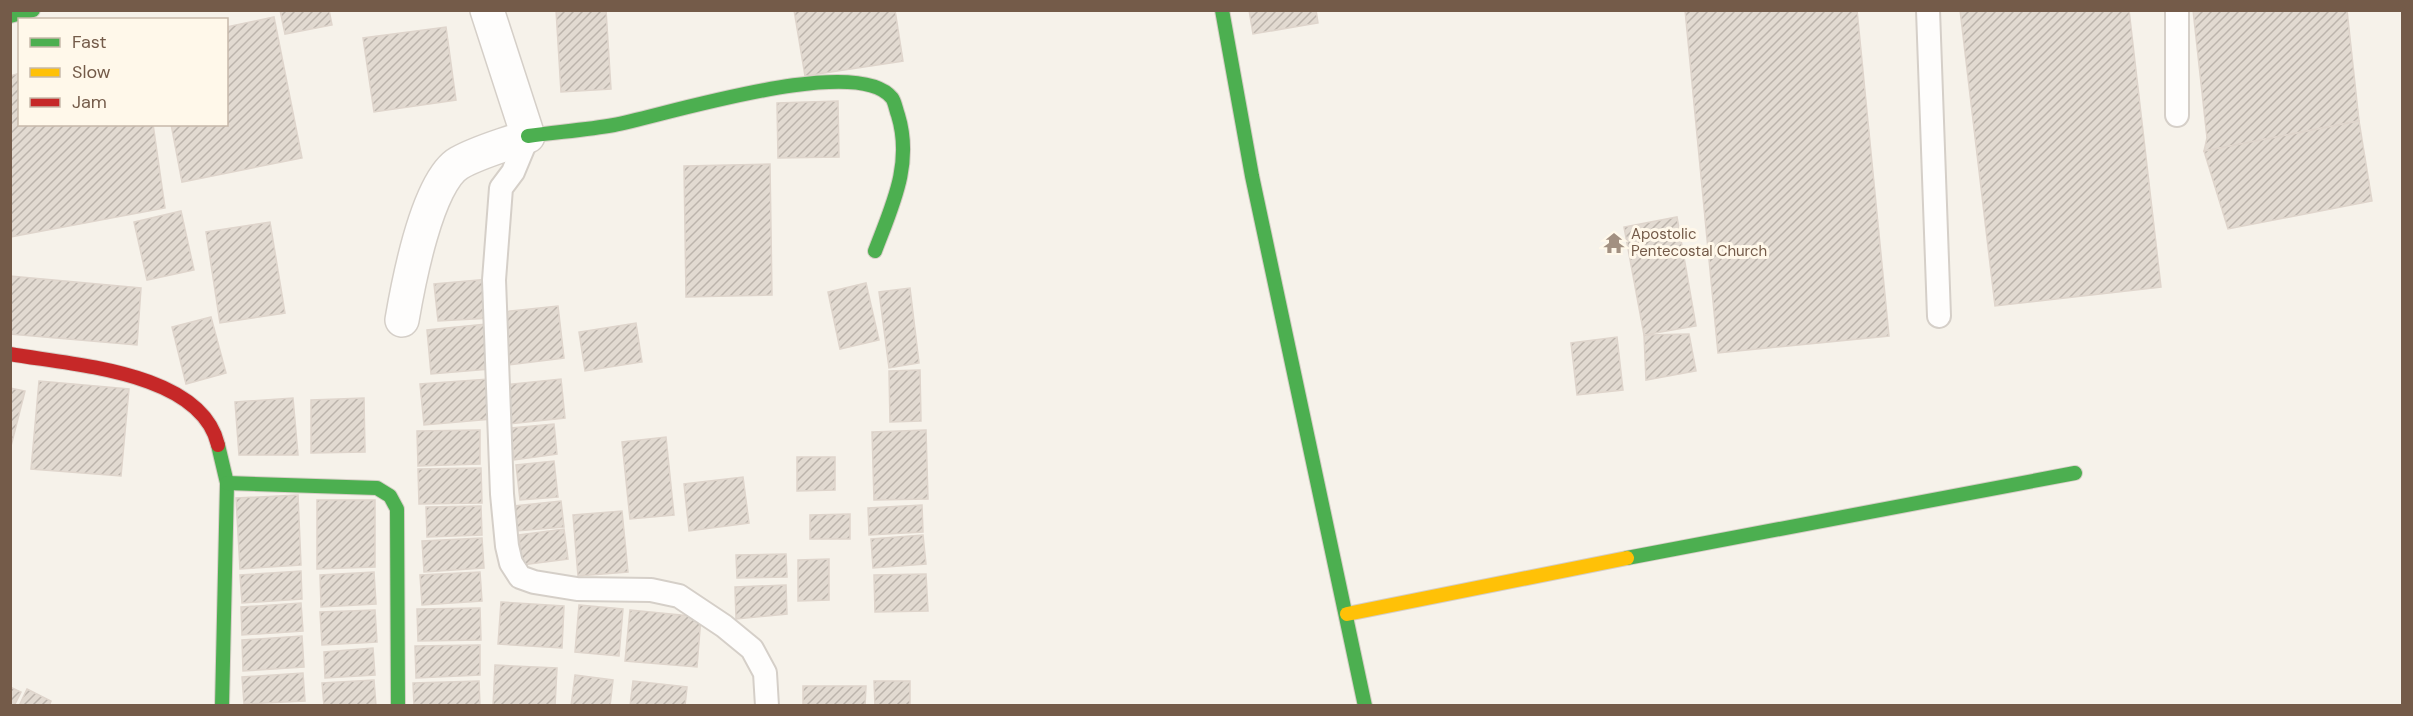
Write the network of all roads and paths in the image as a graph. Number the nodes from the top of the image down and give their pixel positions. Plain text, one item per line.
1 (33, 10) edge
2 (487, 10) edge
3 (1222, 10) edge
4 (1928, 10) edge
5 (2176, 10) edge
6 (10, 16) edge
7 (2177, 115) dead end
8 (528, 136) junction
9 (875, 251) dead end
10 (1939, 316) dead end
11 (402, 320) dead end
12 (10, 354) edge
13 (2075, 473) dead end
14 (227, 483) junction
15 (1347, 614) junction
16 (222, 705) edge
17 (398, 705) edge
18 (767, 705) edge
19 (1365, 705) edge

1 - 6 main road
2 - 8 street
3 - 15 main road
4 - 10 lane
5 - 7 lane
8 - 9 main road
8 - 11 street
8 - 18 lane
12 - 14 main road
13 - 15 main road
14 - 16 main road
14 - 17 main road
15 - 19 main road

